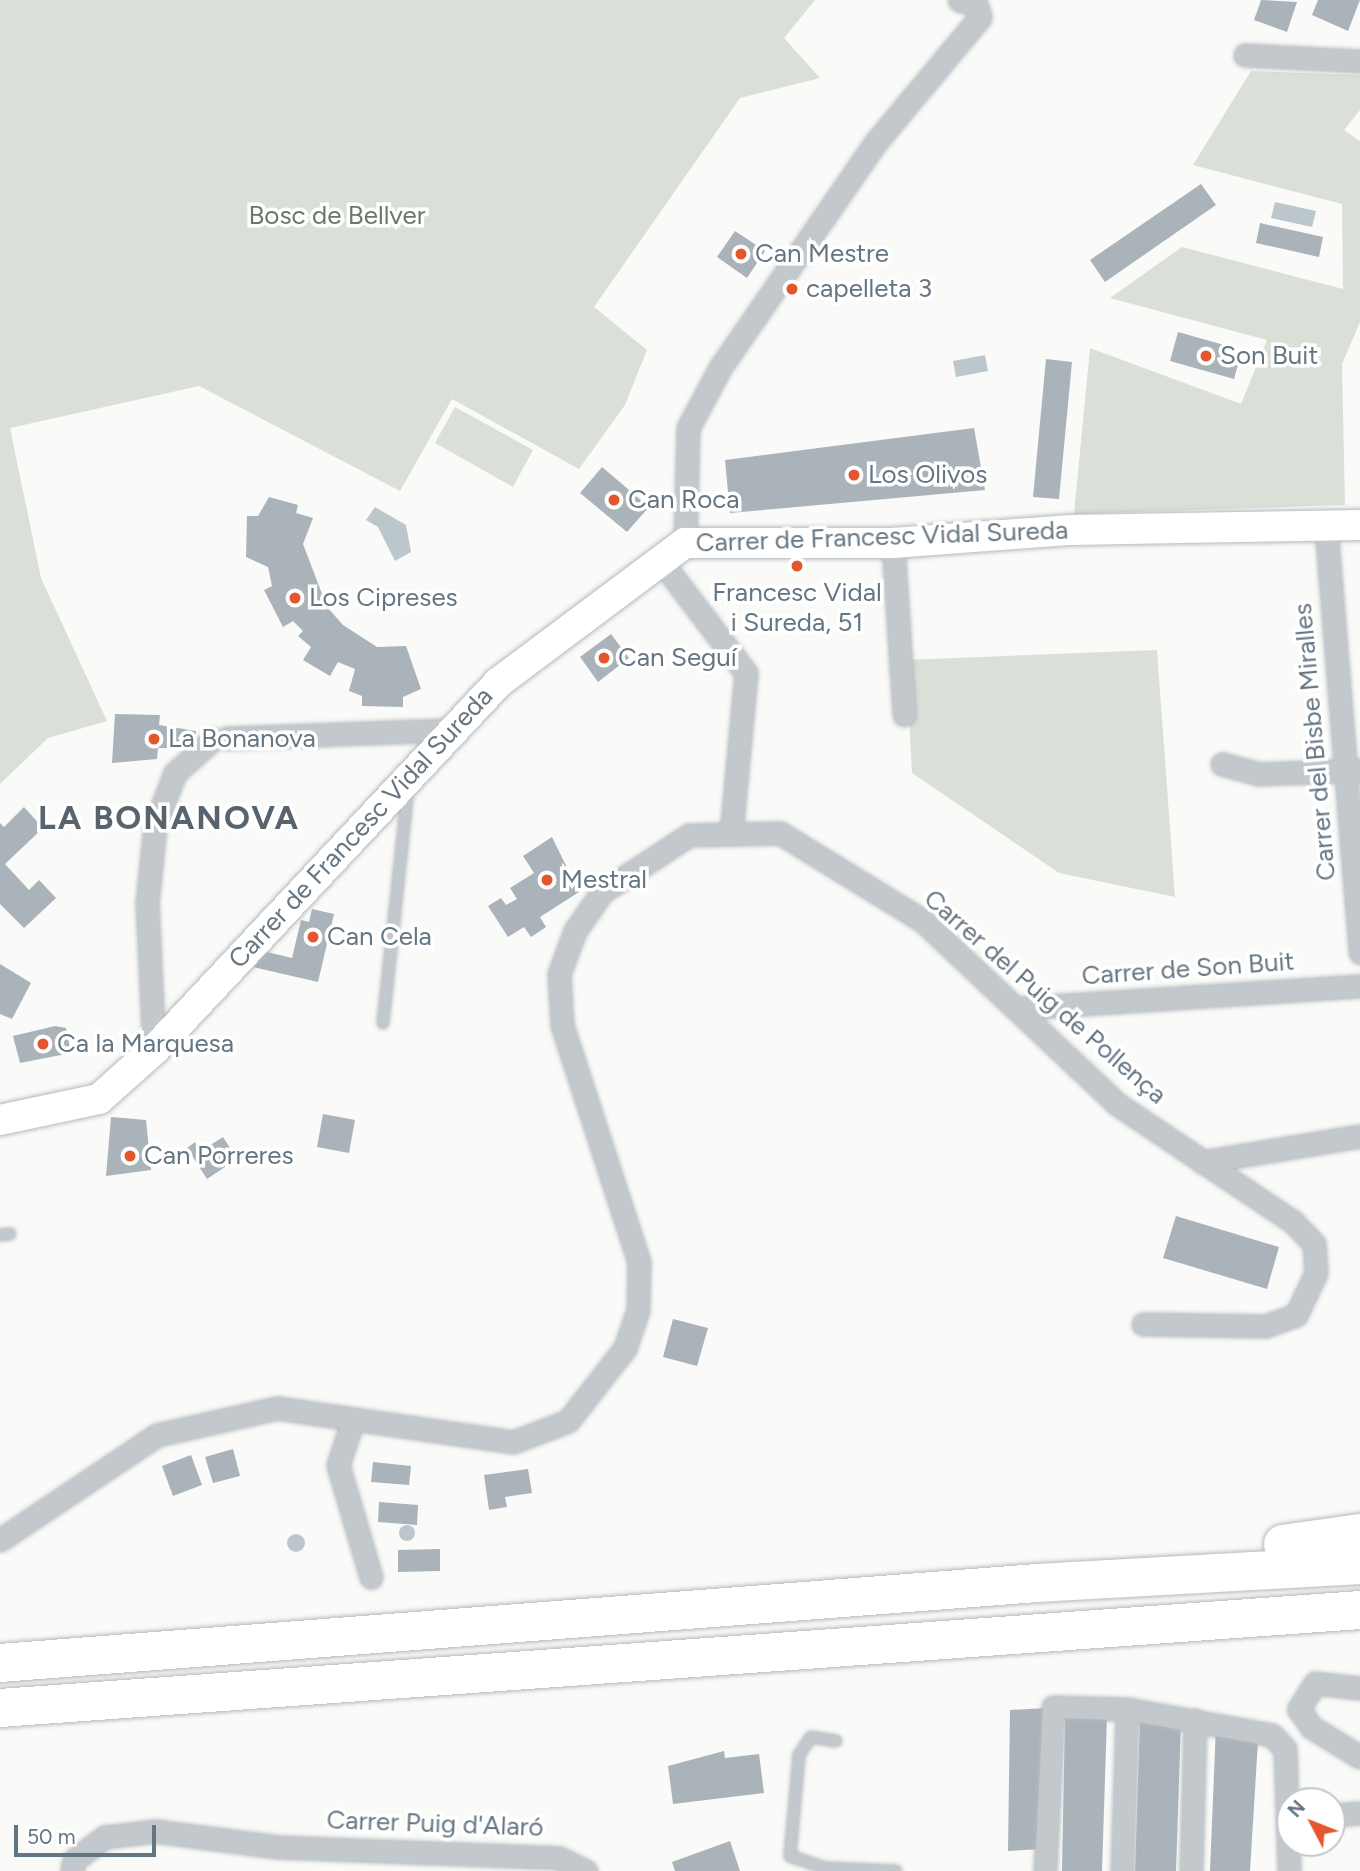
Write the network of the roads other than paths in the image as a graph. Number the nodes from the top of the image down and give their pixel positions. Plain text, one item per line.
1 (959, 0) edge
2 (1245, 55) dead end
3 (1360, 61) edge
4 (1360, 525) edge
5 (1326, 526) junction
6 (893, 542) junction
7 (685, 543) junction
8 (661, 561) junction
9 (904, 715) dead end
10 (449, 730) junction
11 (1222, 764) dead end
12 (411, 769) junction
13 (1353, 771) edge
14 (732, 834) junction
15 (1360, 953) edge
16 (1360, 986) edge
17 (1019, 1008) junction
18 (383, 1023) dead end
19 (154, 1050) junction
20 (0, 1120) edge
21 (1360, 1136) edge
22 (1202, 1162) junction
23 (1143, 1324) dead end
24 (353, 1420) junction
25 (1360, 1533) edge
26 (0, 1540) edge
27 (1360, 1565) edge
28 (371, 1577) dead end
29 (752, 1605) junction
30 (1360, 1610) edge
31 (1159, 1621) junction
32 (1360, 1630) edge
33 (0, 1663) edge
34 (1360, 1688) edge
35 (0, 1708) edge
36 (1127, 1709) junction
37 (1195, 1720) junction
38 (836, 1741) dead end
39 (1360, 1757) edge
40 (1288, 1787) edge
41 (72, 1871) edge
42 (586, 1871) edge
43 (896, 1871) edge
44 (1045, 1871) edge
45 (1122, 1871) edge
46 (1191, 1871) edge

1 - 7 street
2 - 3 street
4 - 5 street, Carrer de Francesc Vidal Sureda
5 - 6 street, Carrer de Francesc Vidal Sureda
5 - 13 street, Carrer del Bisbe Miralles
6 - 7 street, Carrer de Francesc Vidal Sureda
6 - 9 street
7 - 8 street, Carrer de Francesc Vidal Sureda
8 - 10 street, Carrer de Francesc Vidal Sureda
8 - 14 street
10 - 12 street, Carrer de Francesc Vidal Sureda
10 - 19 street
11 - 13 street
12 - 18 lane
12 - 19 street, Carrer de Francesc Vidal Sureda
13 - 15 street, Carrer del Bisbe Miralles
14 - 17 street, Carrer del Puig de Pollença
14 - 24 street, Carrer del Puig de Pollença
16 - 17 street, Carrer de Son Buit
17 - 22 street, Carrer del Puig de Pollença
19 - 20 street, Carrer de Francesc Vidal Sureda
21 - 22 street
22 - 23 street, Carrer del Puig de Pollença
24 - 26 street, Carrer del Puig de Pollença
24 - 28 street
25 - 29 highway
27 - 29 highway
29 - 33 highway
30 - 31 highway
31 - 32 highway
31 - 35 highway
34 - 39 street
36 - 37 street
36 - 44 street
36 - 45 street
37 - 40 street
37 - 46 street
38 - 43 lane
41 - 42 street, Carrer Puig d'Alaró

